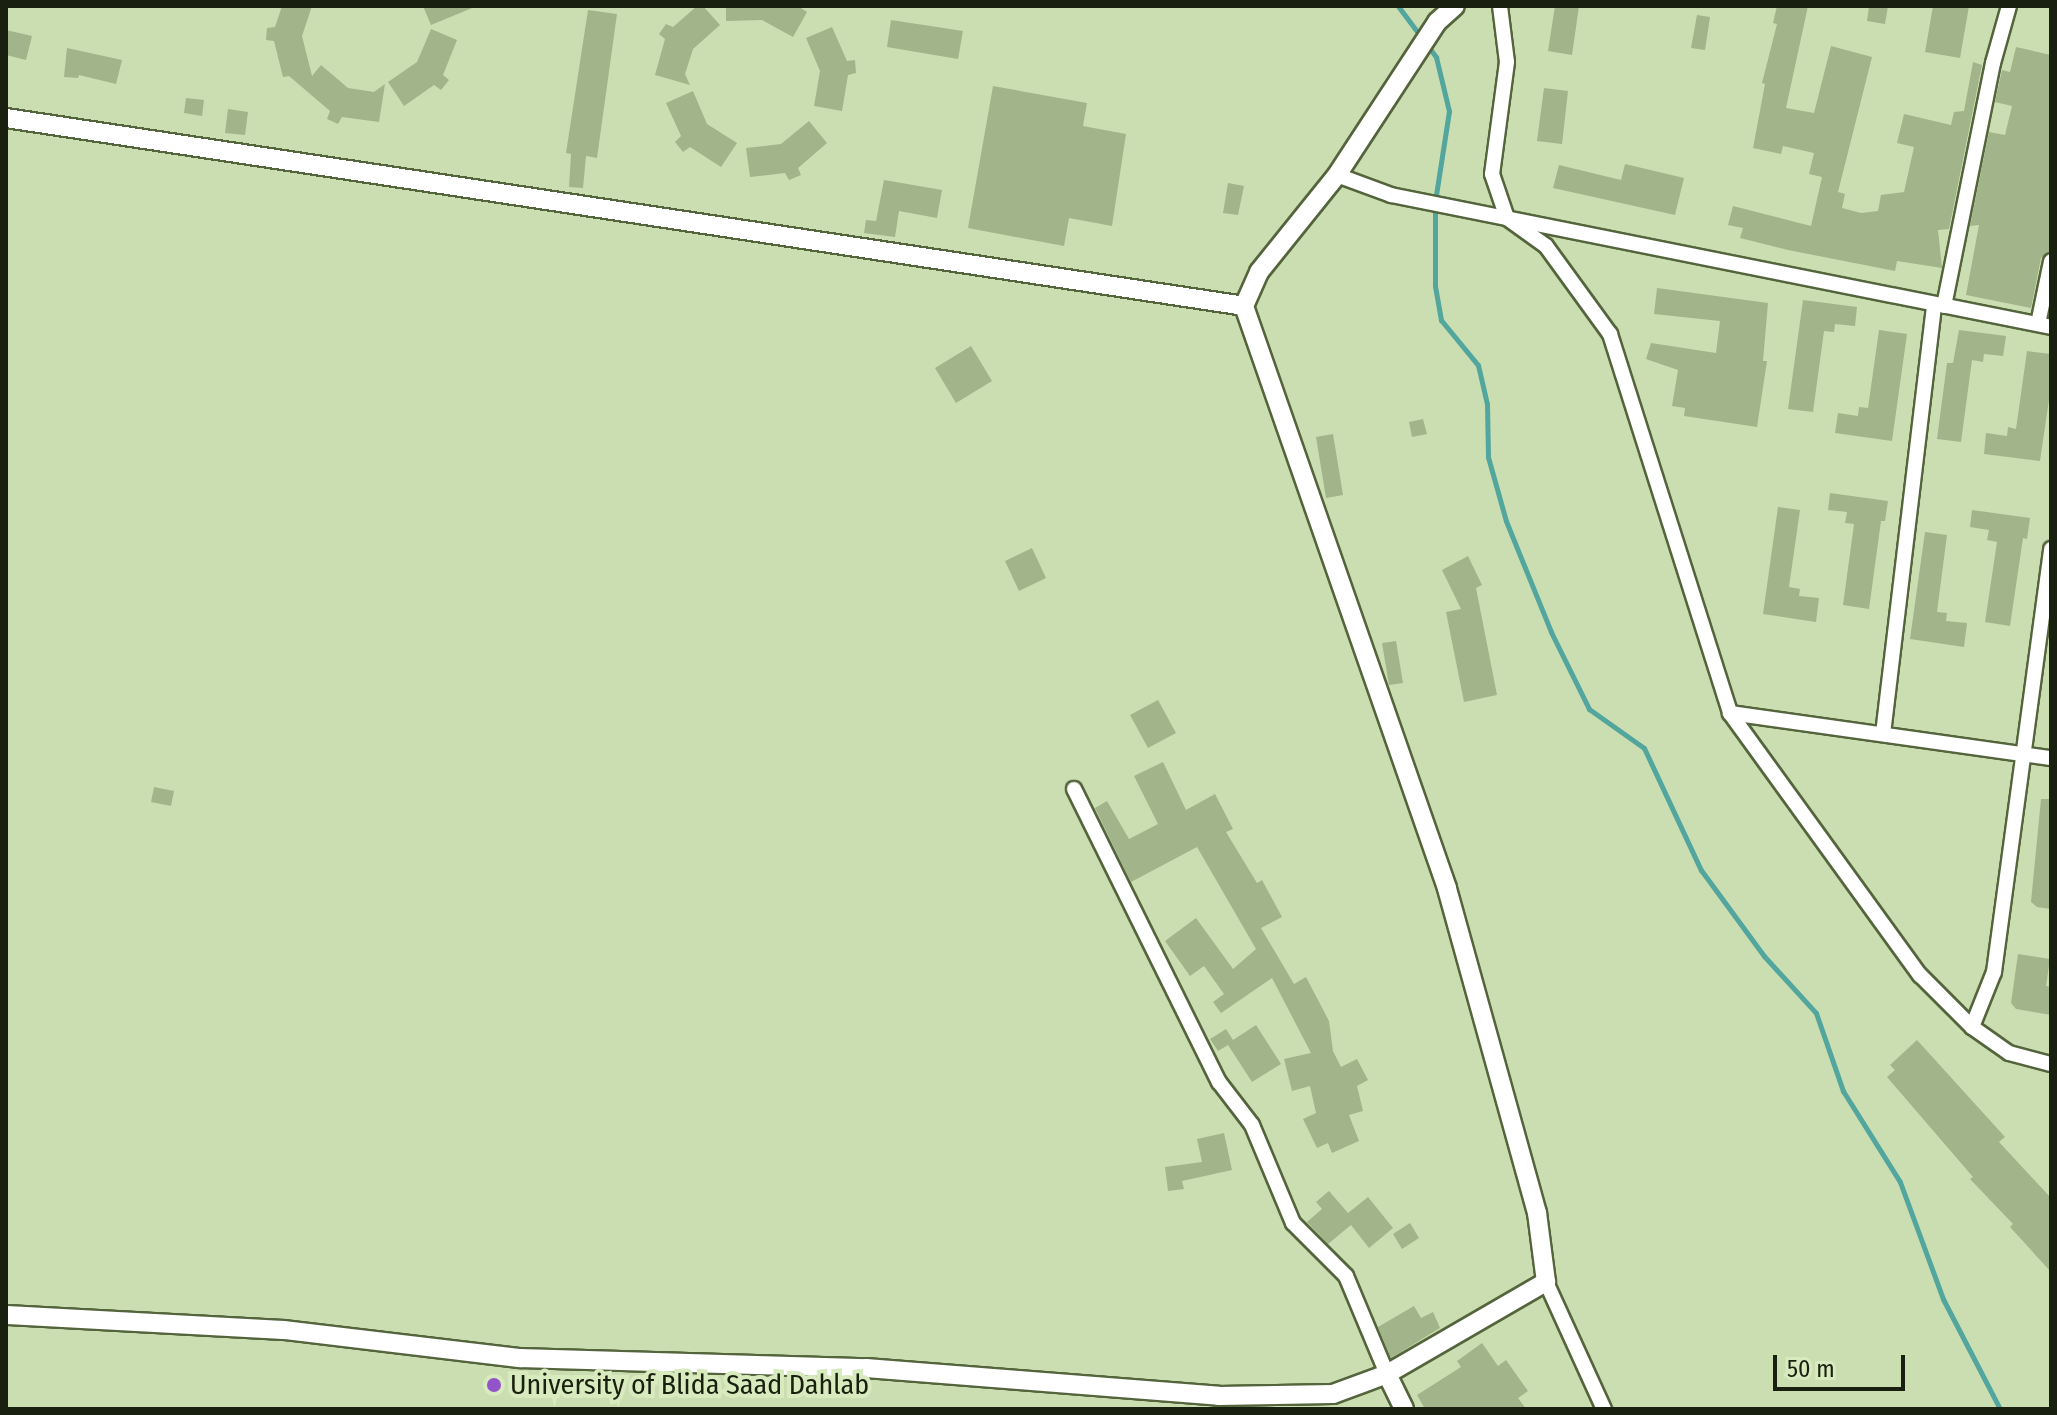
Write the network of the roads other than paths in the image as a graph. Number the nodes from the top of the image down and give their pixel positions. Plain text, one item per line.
1 (1455, 6) edge
2 (1500, 6) edge
3 (2009, 6) edge
4 (6, 118) edge
5 (1337, 175) junction
6 (1507, 218) junction
7 (2051, 261) edge
8 (1939, 305) junction
9 (1244, 306) junction
10 (2045, 326) edge
11 (2051, 549) edge
12 (1730, 713) junction
13 (1883, 734) junction
14 (2026, 755) junction
15 (2051, 758) edge
16 (1074, 789) dead end
17 (1972, 1027) junction
18 (2051, 1064) edge
19 (1546, 1282) junction
20 (6, 1315) edge
21 (1387, 1374) junction
22 (1404, 1409) edge
23 (1604, 1409) edge

1 - 5 street
2 - 6 street
3 - 8 street
4 - 9 street
5 - 6 street
5 - 9 street
6 - 8 street
6 - 12 street
7 - 10 street
8 - 10 street
8 - 13 street
9 - 19 street
11 - 14 street
12 - 13 street
12 - 17 street
13 - 14 street
14 - 15 street
14 - 17 street
16 - 21 street
17 - 18 street
19 - 21 street
19 - 23 street
20 - 21 street
21 - 22 street

